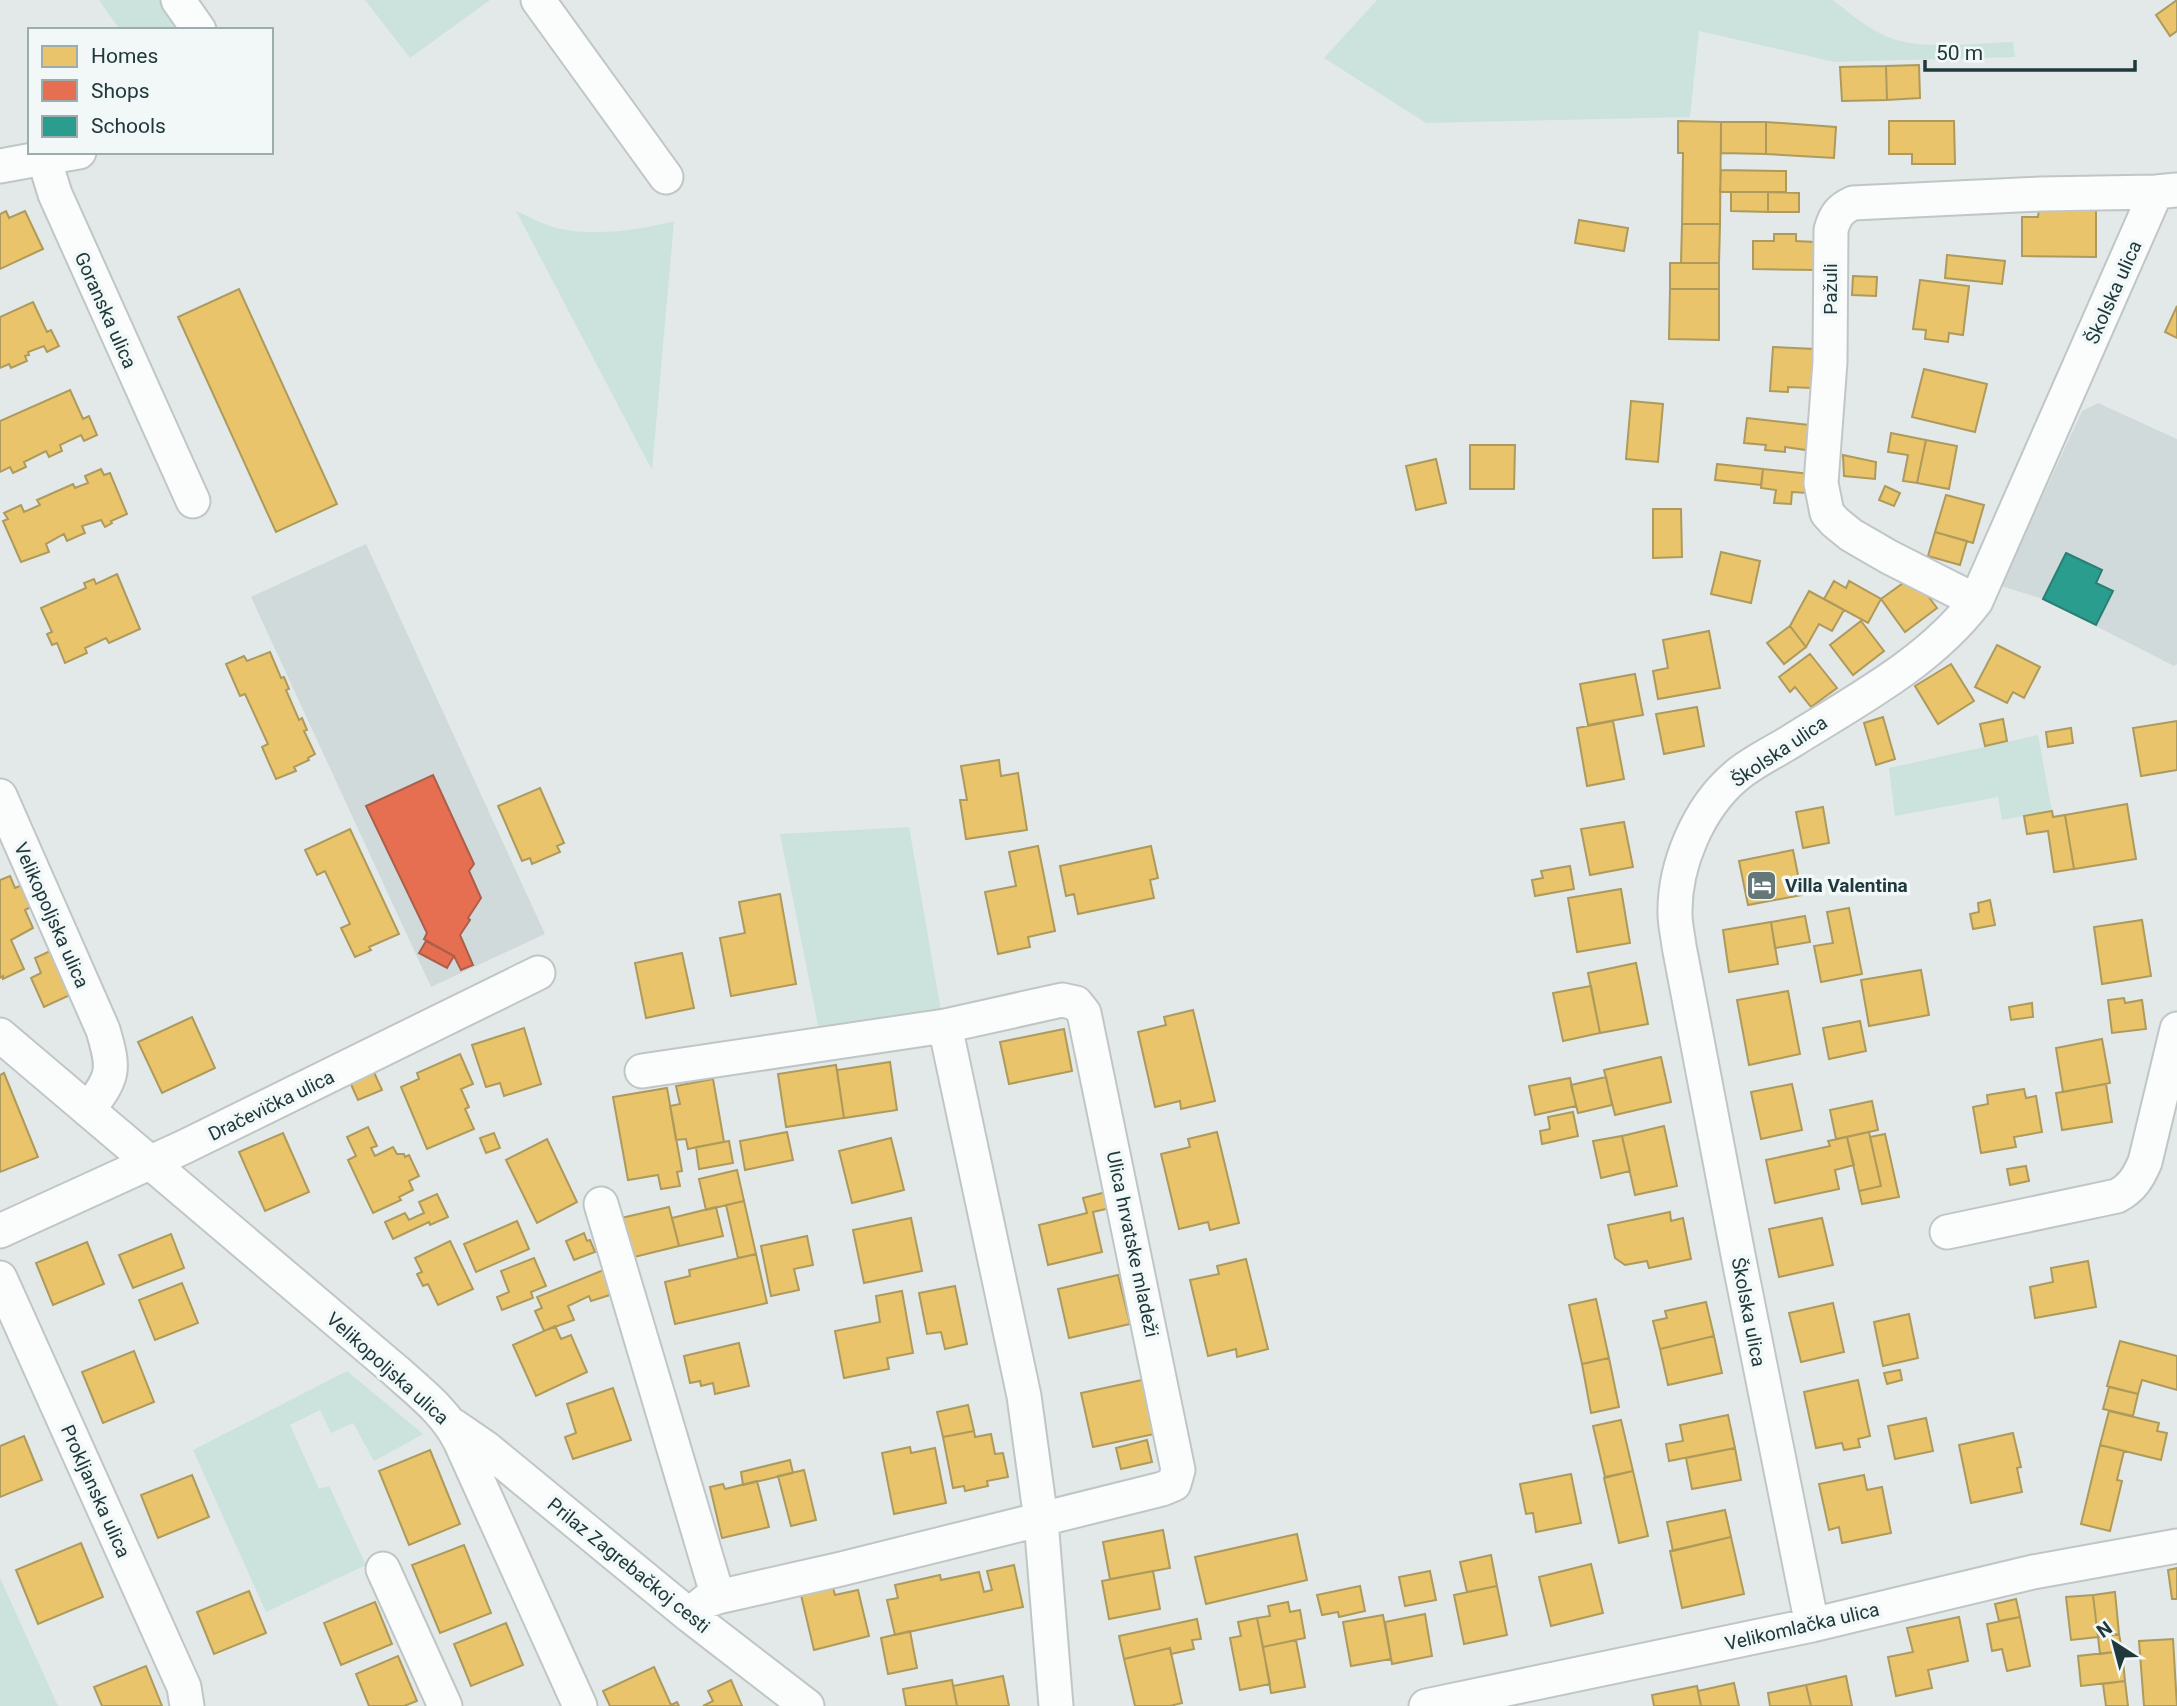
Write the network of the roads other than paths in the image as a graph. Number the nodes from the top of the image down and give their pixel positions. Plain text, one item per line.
1 (178, 0) edge
2 (538, 0) edge
3 (198, 28) edge
4 (67, 154) edge
5 (44, 158) junction
6 (0, 166) edge
7 (666, 177) dead end
8 (2167, 191) edge
9 (193, 501) dead end
10 (1976, 601) junction
11 (0, 796) edge
12 (538, 973) dead end
13 (946, 1027) junction
14 (2177, 1029) edge
15 (0, 1035) edge
16 (642, 1071) dead end
17 (88, 1110) junction
18 (150, 1163) junction
19 (601, 1204) dead end
20 (0, 1231) edge
21 (1947, 1232) dead end
22 (0, 1278) edge
23 (452, 1424) junction
24 (1041, 1520) junction
25 (2177, 1546) edge
26 (383, 1569) dead end
27 (718, 1597) junction
28 (689, 1615) junction
29 (1812, 1625) junction
30 (187, 1706) edge
31 (445, 1706) edge
32 (580, 1706) edge
33 (807, 1706) edge
34 (1056, 1706) edge
35 (1426, 1706) edge

1 - 3 street
2 - 7 street
4 - 5 street
5 - 6 street
5 - 9 street, Goranska ulica
8 - 10 street, Školska ulica
8 - 10 street, Pažuli
10 - 29 street, Školska ulica
11 - 17 street, Velikopoljska ulica
12 - 18 street, Dračevička ulica
13 - 16 street, Ulica hrvatske mladeži
13 - 24 street
13 - 24 street, Ulica hrvatske mladeži
14 - 21 street
15 - 17 street, Velikopoljska ulica
17 - 18 street, Velikopoljska ulica
18 - 20 street, Dračevička ulica
18 - 23 street, Velikopoljska ulica
19 - 27 street, Prilaz Zagrebačkoj cesti
22 - 30 street, Prokljanska ulica
23 - 28 street, Prilaz Zagrebačkoj cesti
23 - 32 street, Velikopoljska ulica
24 - 27 street, Ulica hrvatske mladeži
24 - 34 street
25 - 29 street, Velikomlačka ulica
26 - 31 street
27 - 28 street, Ulica hrvatske mladeži
28 - 33 street, Prilaz Zagrebačkoj cesti
29 - 35 street, Velikomlačka ulica

